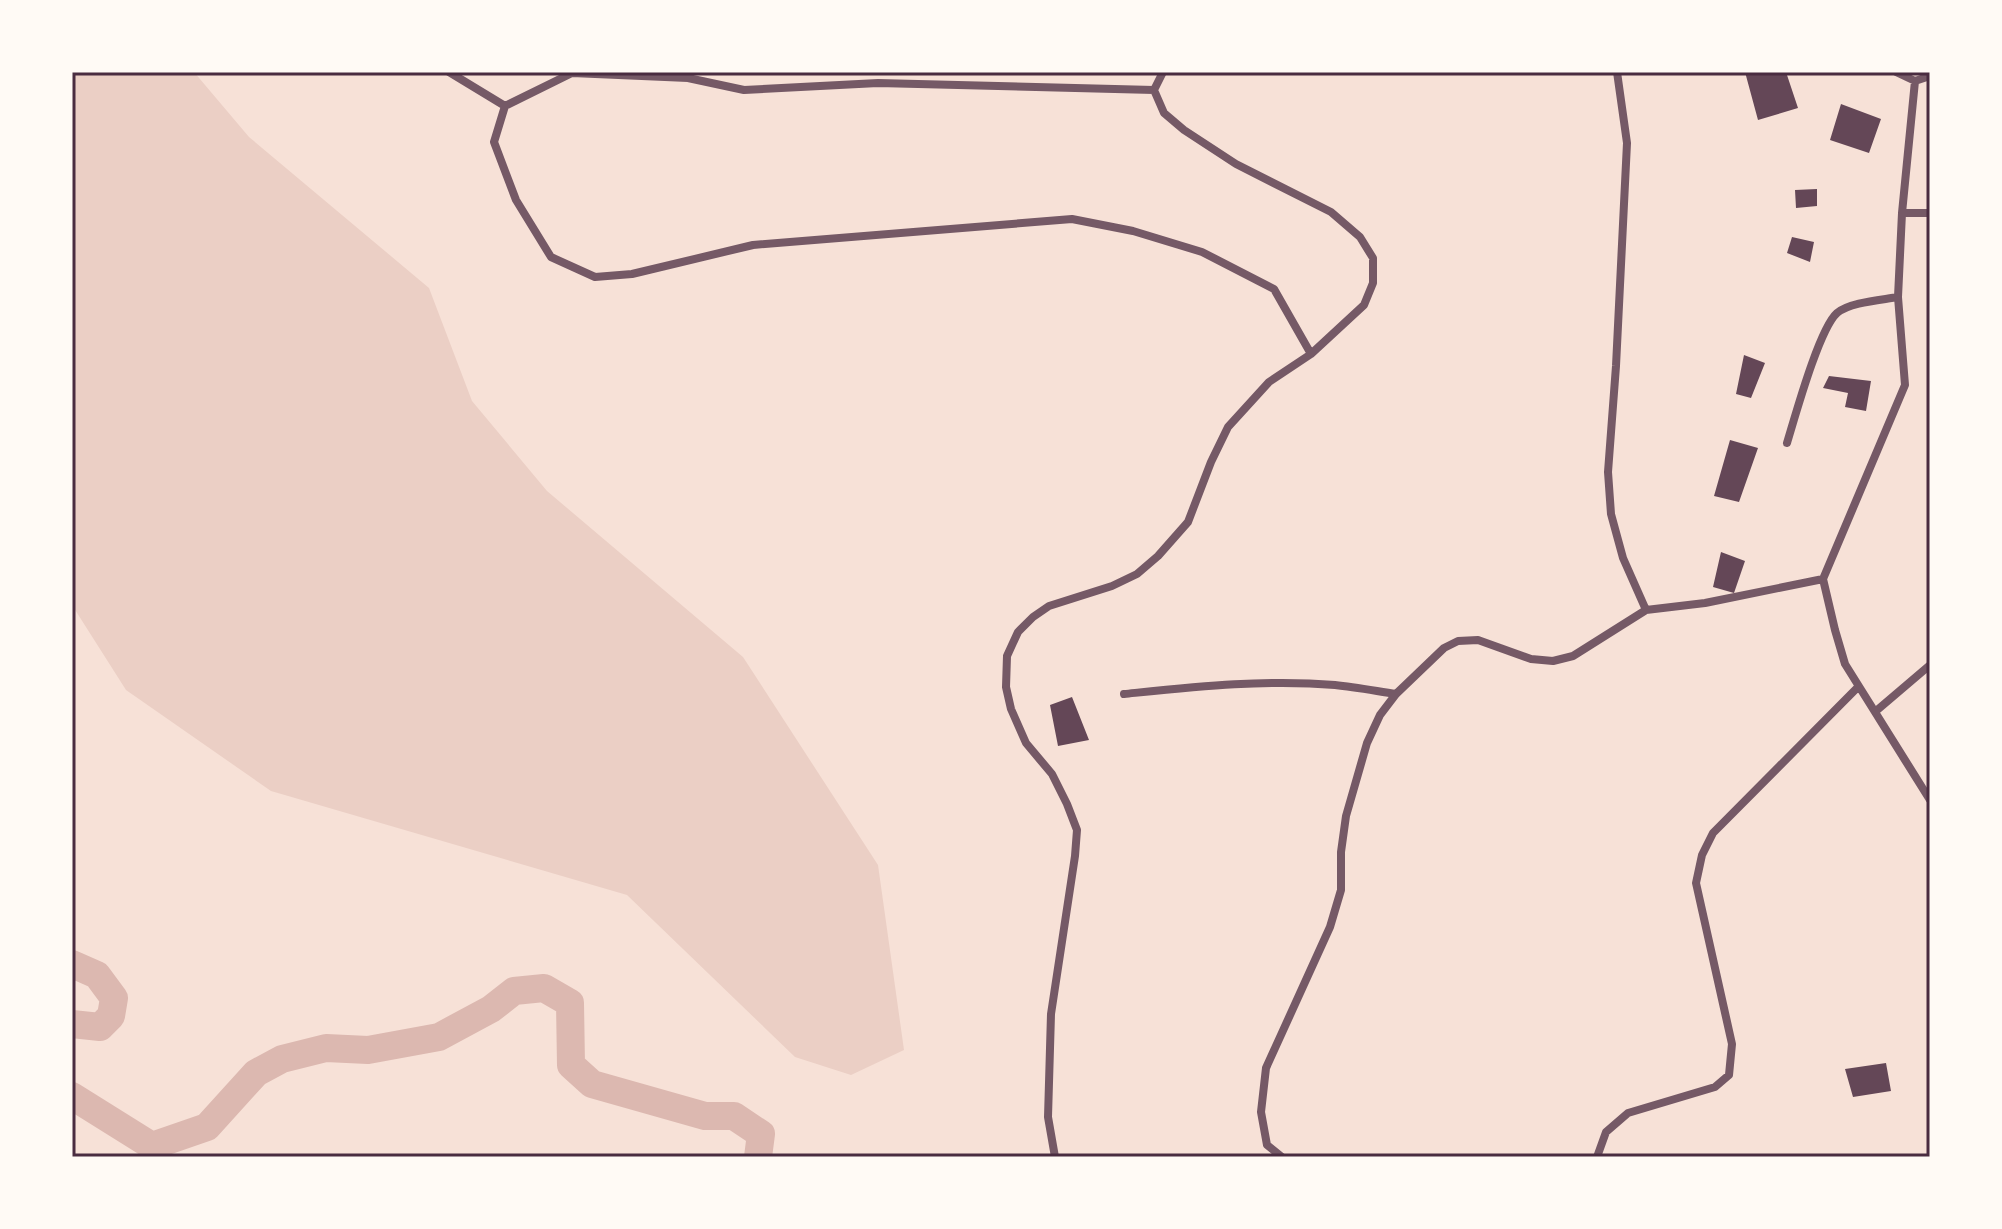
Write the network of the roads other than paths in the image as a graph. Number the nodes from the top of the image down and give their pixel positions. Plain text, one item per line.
1 (449, 72) edge
2 (879, 72) edge
3 (1163, 72) edge
4 (1617, 72) edge
5 (1896, 72) edge
6 (1930, 76) edge
7 (1915, 81) junction
8 (878, 83) junction
9 (1154, 90) junction
10 (505, 106) junction
11 (1902, 213) junction
12 (1930, 213) edge
13 (1898, 297) junction
14 (1311, 354) junction
15 (1787, 443) dead end
16 (1823, 579) junction
17 (1646, 610) junction
18 (1930, 665) edge
19 (1858, 687) junction
20 (1124, 694) dead end
21 (1396, 694) junction
22 (1876, 711) junction
23 (1930, 800) edge
24 (1055, 1157) edge
25 (1282, 1157) edge
26 (1597, 1157) edge

1 - 10 street
2 - 8 street
3 - 9 street
4 - 17 street
5 - 7 street
6 - 7 street
7 - 11 street
8 - 9 street
8 - 10 street
9 - 14 street
10 - 14 street
11 - 12 street
11 - 13 street
13 - 15 street
13 - 16 street
14 - 24 street
16 - 17 street
16 - 19 street
17 - 21 street
18 - 22 street
19 - 22 street
19 - 26 street
20 - 21 street
21 - 25 street
22 - 23 street

